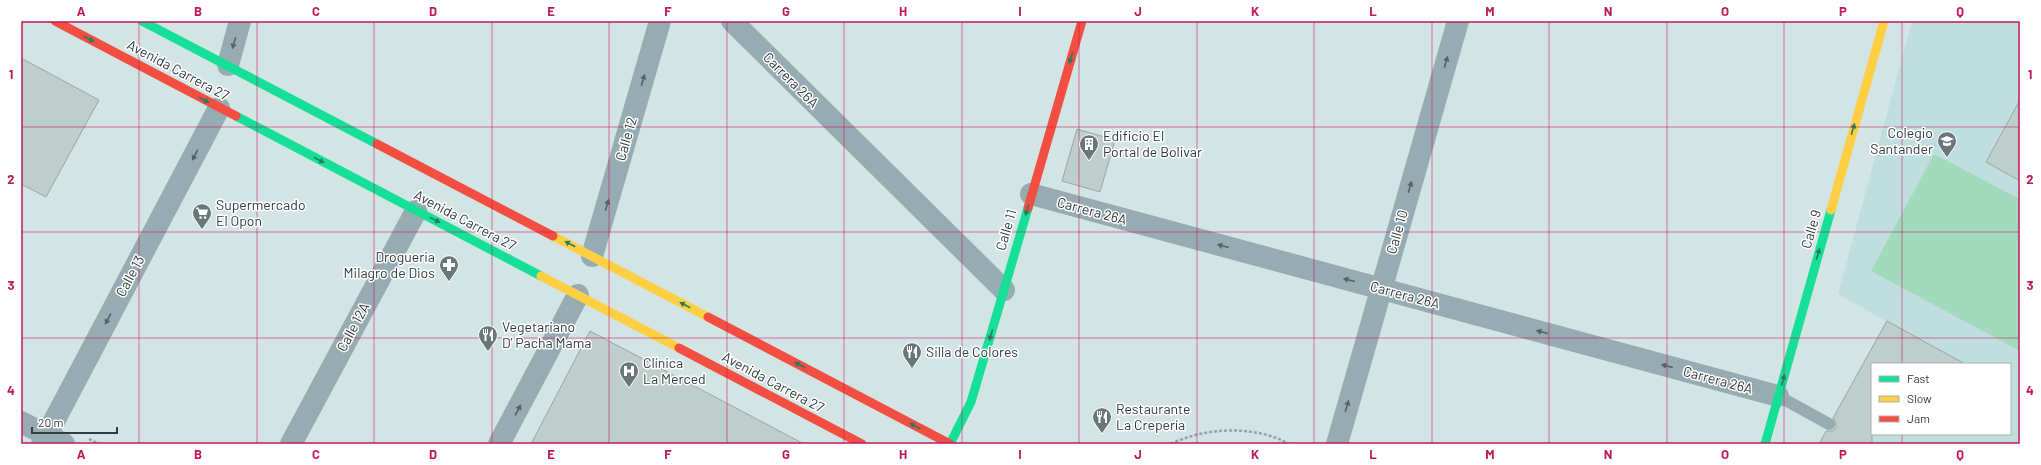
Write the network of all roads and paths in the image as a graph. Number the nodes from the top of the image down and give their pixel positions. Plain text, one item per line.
1 (55, 21) edge
2 (142, 21) edge
3 (240, 21) edge
4 (660, 21) edge
5 (732, 21) edge
6 (1082, 21) edge
7 (1458, 21) edge
8 (1884, 21) edge
9 (228, 65) junction
10 (219, 108) junction
11 (1031, 194) junction
12 (416, 210) junction
13 (592, 256) junction
14 (1381, 289) junction
15 (1004, 290) junction
16 (578, 295) junction
17 (1778, 396) junction
18 (21, 422) edge
19 (1829, 424) dead end
20 (51, 441) edge
21 (290, 444) edge
22 (499, 444) edge
23 (862, 444) edge
24 (950, 444) edge
25 (1171, 444) edge
26 (1289, 444) edge
27 (1337, 444) edge
28 (1765, 444) edge

1 -> 10 main road, Avenida Carrera 27
2 - 9 main road, Avenida Carrera 27
3 -> 9 street
13 -> 4 street, Calle 12
5 - 15 street, Carrera 26A
6 -> 11 main road, Calle 11
14 -> 7 street, Calle 10
17 -> 8 main road, Calle 9
13 -> 9 main road, Avenida Carrera 27
10 -> 12 main road, Avenida Carrera 27
10 -> 20 street, Calle 13
14 -> 11 street, Carrera 26A
11 -> 15 main road, Calle 11
12 -> 16 main road, Avenida Carrera 27
12 - 21 street, Calle 12A
24 -> 13 main road, Avenida Carrera 27
17 -> 14 street, Carrera 26A
27 -> 14 street, Calle 10
15 -> 24 main road, Calle 11
22 -> 16 street
16 - 23 main road, Avenida Carrera 27
17 - 19 lane
17 - 28 main road, Calle 9
18 - 20 street
25 - 26 path

